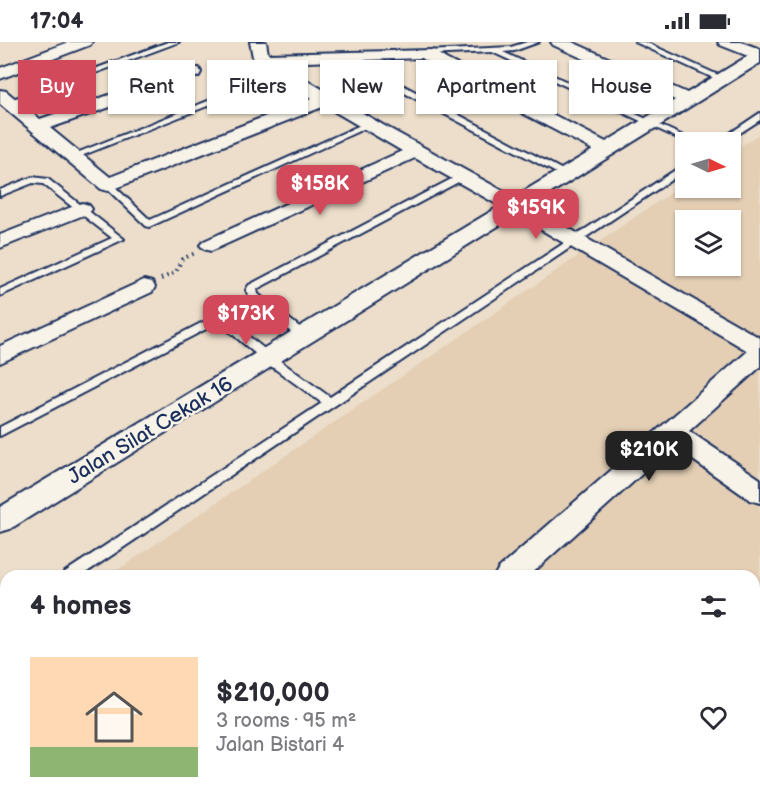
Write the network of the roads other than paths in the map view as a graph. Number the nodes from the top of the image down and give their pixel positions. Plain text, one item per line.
1 (84, 42) edge
2 (175, 42) edge
3 (535, 42) edge
4 (559, 42) edge
5 (639, 42) edge
6 (726, 42) edge
7 (259, 50) edge
8 (493, 50) junction
9 (426, 53) junction
10 (341, 56) junction
11 (760, 56) edge
12 (0, 74) edge
13 (723, 79) junction
14 (5, 99) edge
15 (689, 100) junction
16 (108, 102) edge
17 (320, 102) edge
18 (207, 104) edge
19 (349, 114) edge
20 (760, 116) edge
21 (649, 124) junction
22 (368, 125) junction
23 (38, 126) junction
24 (736, 132) edge
25 (675, 135) edge
26 (607, 150) junction
27 (414, 152) junction
28 (73, 156) junction
29 (675, 173) edge
30 (567, 175) junction
31 (461, 177) junction
32 (108, 185) junction
33 (0, 193) edge
34 (515, 206) junction
35 (82, 209) junction
36 (575, 240) junction
37 (0, 242) edge
38 (211, 245) road end
39 (144, 287) road end
40 (0, 293) edge
41 (303, 336) junction
42 (760, 348) edge
43 (760, 354) edge
44 (0, 355) edge
45 (268, 358) junction
46 (330, 403) junction
47 (0, 432) edge
48 (672, 432) junction
49 (760, 493) edge
50 (0, 522) edge
51 (79, 570) edge
52 (516, 570) edge

1 - 12 street
2 - 14 lane
3 - 8 lane
4 - 15 street
5 - 13 lane
6 - 11 street
7 - 10 street
8 - 9 lane
8 - 21 lane
9 - 10 street
9 - 26 street
10 - 30 lane
11 - 13 street, Jalan Silat Cekak 16
13 - 15 street, Jalan Silat Cekak 16
14 - 23 street
15 - 21 street, Jalan Silat Cekak 16
16 - 23 street
17 - 32 street
18 - 28 lane
19 - 22 street
20 - 24 lane
21 - 25 lane
21 - 26 street, Jalan Silat Cekak 16
22 - 27 street
22 - 32 lane
23 - 28 street
26 - 30 street, Jalan Silat Cekak 16
27 - 31 street
27 - 38 street
28 - 32 street
29 - 36 lane
30 - 34 street, Jalan Silat Cekak 16
31 - 34 street
31 - 41 lane
33 - 35 lane
34 - 36 street
34 - 41 street, Jalan Silat Cekak 16
35 - 37 street
35 - 40 lane
36 - 42 street
36 - 46 lane
39 - 44 street
41 - 45 street, Jalan Silat Cekak 16
43 - 48 street
45 - 46 lane
45 - 47 lane
45 - 50 street, Jalan Silat Cekak 16
46 - 51 lane
48 - 49 street
48 - 52 street

